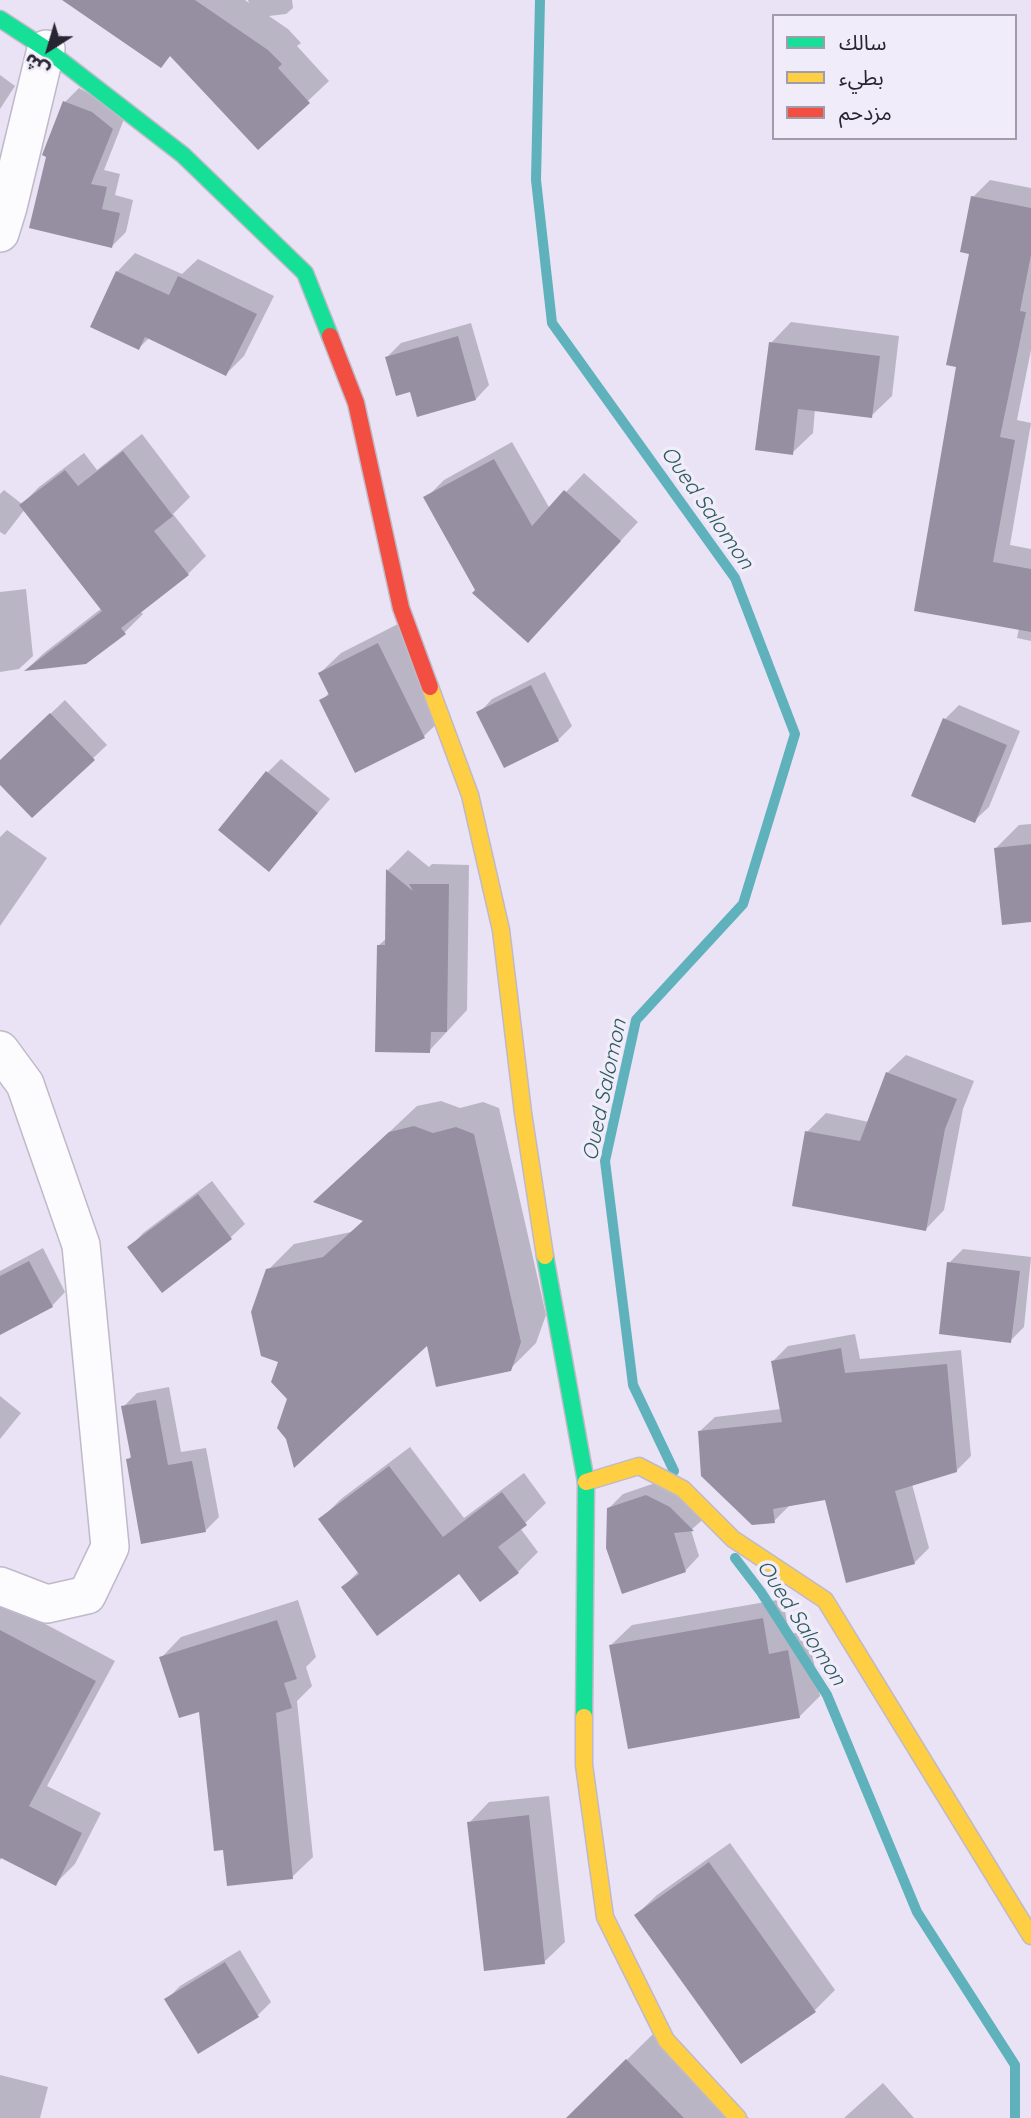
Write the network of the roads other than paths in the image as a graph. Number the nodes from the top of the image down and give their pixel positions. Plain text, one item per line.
1 (0, 19) edge
2 (47, 49) junction
3 (0, 233) edge
4 (0, 1049) edge
5 (586, 1482) junction
6 (0, 1586) edge
7 (1031, 1936) edge
8 (738, 2118) edge

1 - 2 street
2 - 3 street
2 - 5 street
4 - 6 street
5 - 7 street
5 - 8 street

